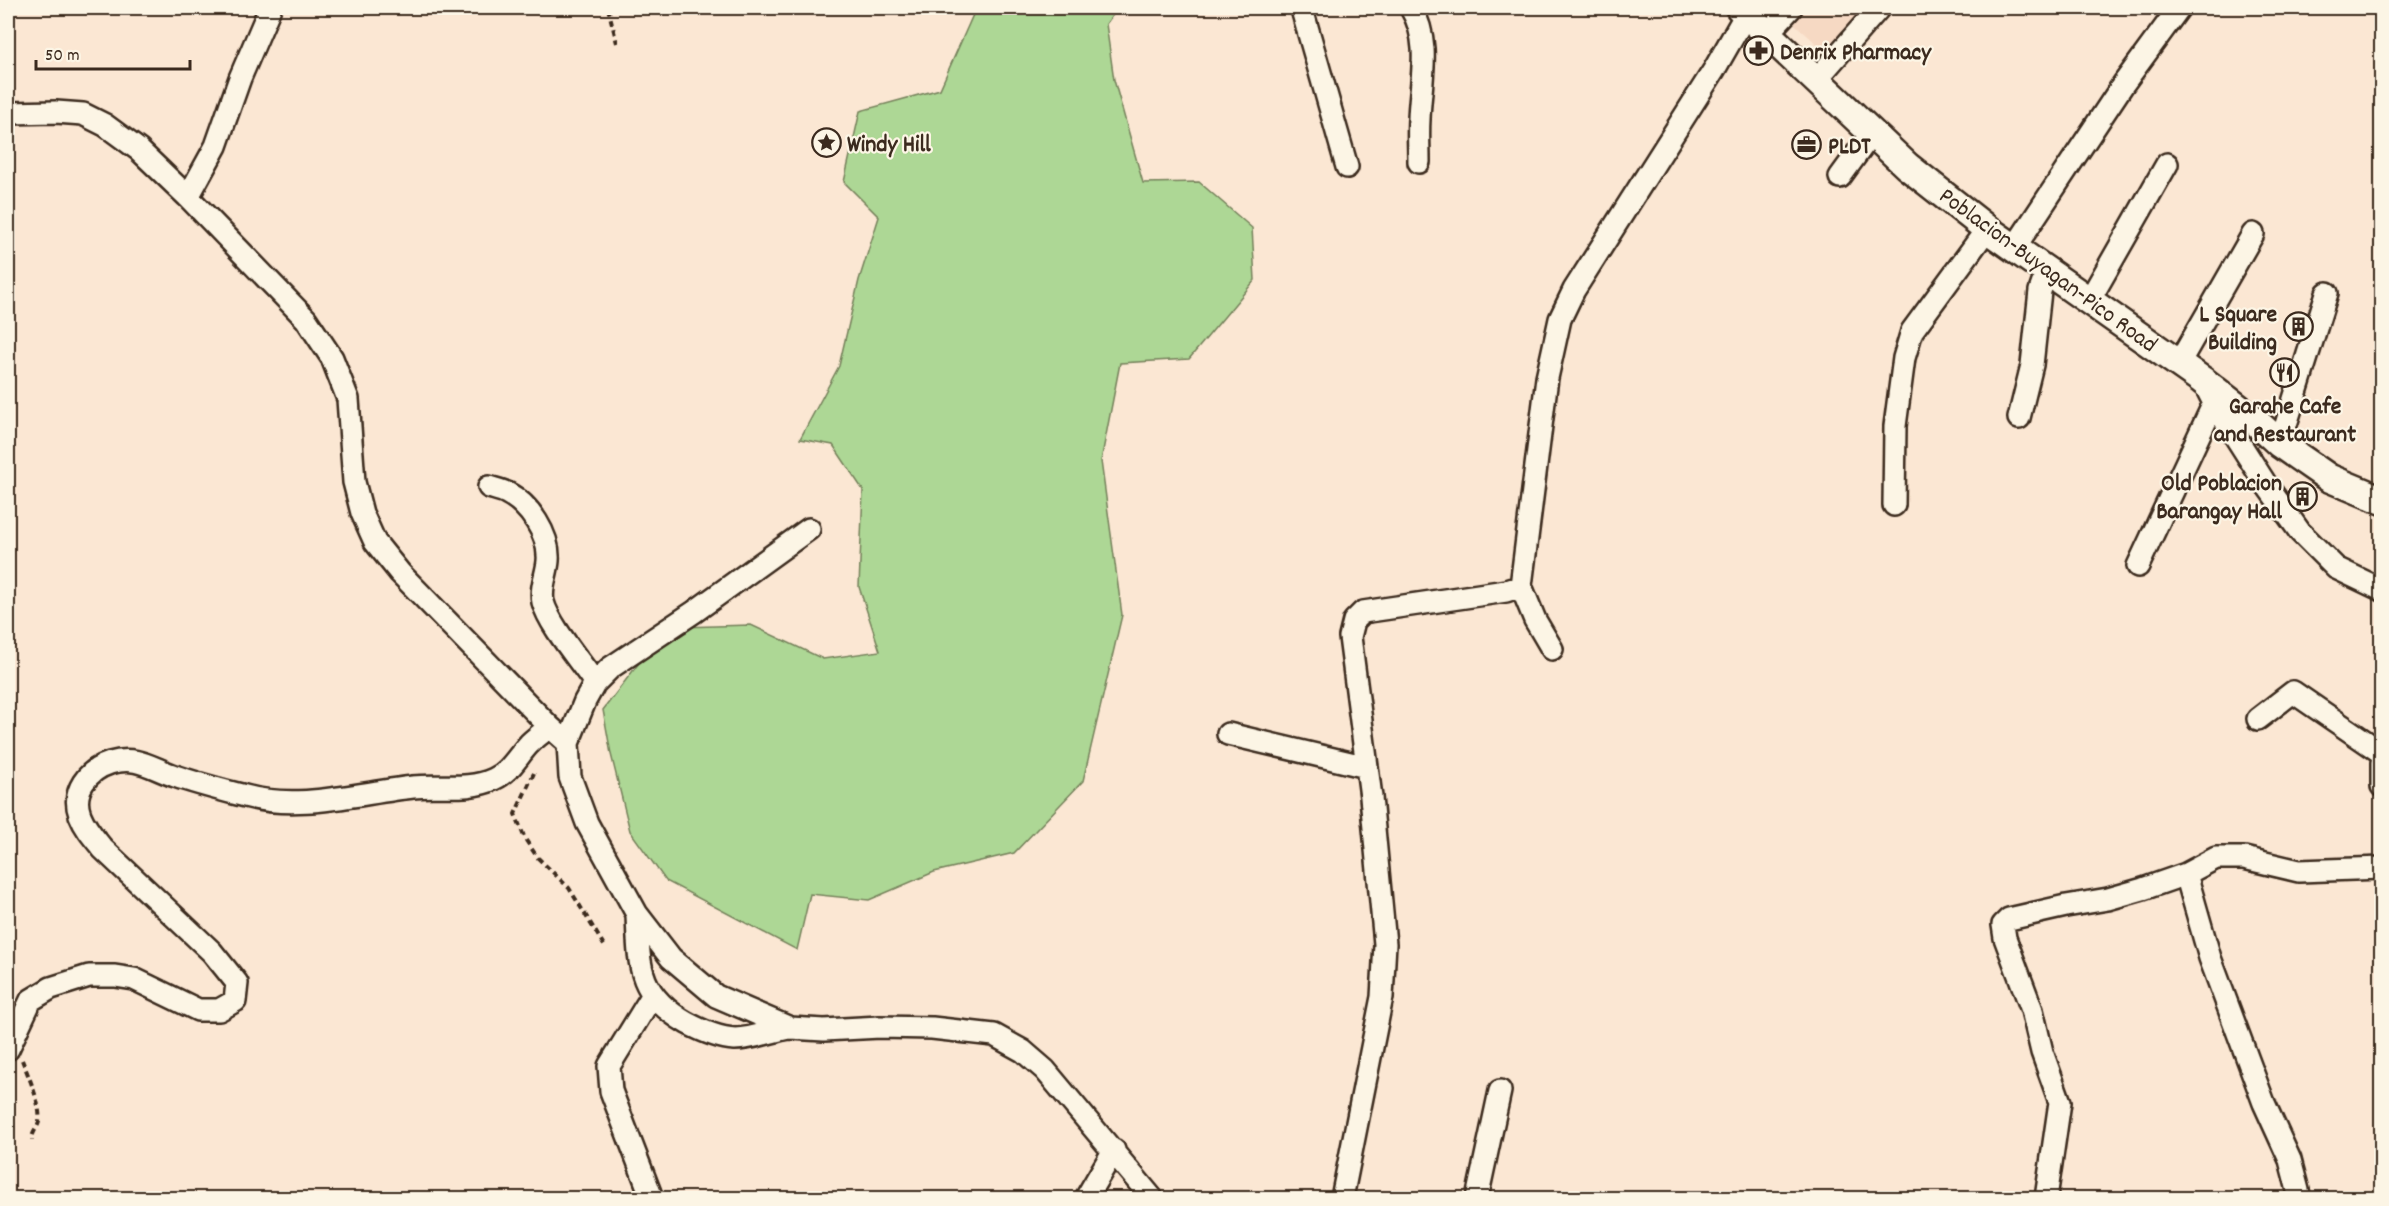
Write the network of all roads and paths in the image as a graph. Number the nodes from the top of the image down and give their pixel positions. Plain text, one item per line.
1 (270, 8) edge
2 (608, 8) edge
3 (1306, 8) edge
4 (1411, 8) edge
5 (1791, 8) edge
6 (1879, 8) edge
7 (2179, 8) edge
8 (1743, 11) edge
9 (1767, 34) junction
10 (617, 43) dead end
11 (1815, 81) junction
12 (8, 113) edge
13 (1872, 133) junction
14 (1419, 162) dead end
15 (2167, 164) dead end
16 (1347, 167) dead end
17 (1839, 177) dead end
18 (188, 197) junction
19 (1987, 229) junction
20 (2253, 234) dead end
21 (2015, 247) junction
22 (2048, 271) junction
23 (2327, 293) dead end
24 (2090, 299) junction
25 (2179, 363) junction
26 (2208, 391) junction
27 (2019, 418) dead end
28 (2280, 444) junction
29 (489, 487) dead end
30 (2382, 500) edge
31 (1894, 505) dead end
32 (808, 529) dead end
33 (2138, 566) dead end
34 (1521, 586) junction
35 (2382, 590) edge
36 (1552, 649) dead end
37 (596, 683) junction
38 (2258, 719) dead end
39 (550, 727) junction
40 (1228, 734) dead end
41 (568, 743) junction
42 (2382, 753) edge
43 (2382, 762) edge
44 (1367, 767) junction
45 (535, 770) dead end
46 (2382, 786) edge
47 (2382, 868) edge
48 (2186, 874) junction
49 (637, 914) junction
50 (605, 947) dead end
51 (652, 996) junction
52 (790, 1028) junction
53 (9, 1048) edge
54 (1500, 1091) dead end
55 (32, 1140) dead end
56 (1114, 1150) junction
57 (652, 1198) edge
58 (1086, 1198) edge
59 (1152, 1198) edge
60 (1342, 1198) edge
61 (1477, 1198) edge
62 (2046, 1198) edge
63 (2300, 1198) edge

1 - 18 street
2 - 10 path
3 - 16 street
4 - 14 street
5 - 9 street
6 - 11 street
7 - 21 street
8 - 9 main road, Poblacion-Buyagan-Pico Road
8 - 34 street
9 - 11 main road, Poblacion-Buyagan-Pico Road
11 - 13 main road, Poblacion-Buyagan-Pico Road
12 - 18 street
13 - 17 street
13 - 19 main road, Poblacion-Buyagan-Pico Road
15 - 24 street
18 - 39 street
19 - 21 main road, Poblacion-Buyagan-Pico Road
19 - 31 street
20 - 25 street
21 - 22 main road, Poblacion-Buyagan-Pico Road
22 - 24 main road, Poblacion-Buyagan-Pico Road
22 - 27 street
23 - 28 street
24 - 25 main road, Poblacion-Buyagan-Pico Road
25 - 26 main road, Poblacion-Buyagan-Pico Road
26 - 28 main road, Poblacion-Buyagan-Pico Road
26 - 33 street
26 - 35 street
28 - 30 main road, Poblacion-Buyagan-Pico Road
29 - 37 street
32 - 37 street
34 - 36 street
34 - 44 street
37 - 41 street
38 - 42 street
39 - 41 street
39 - 53 street
40 - 44 street
41 - 49 street
43 - 46 street
44 - 60 street
45 - 50 path
47 - 48 street
48 - 62 street
48 - 63 street
49 - 51 street
49 - 52 street
51 - 52 street
51 - 57 street
52 - 56 street
53 - 55 path
54 - 61 street
56 - 58 street
56 - 59 street

